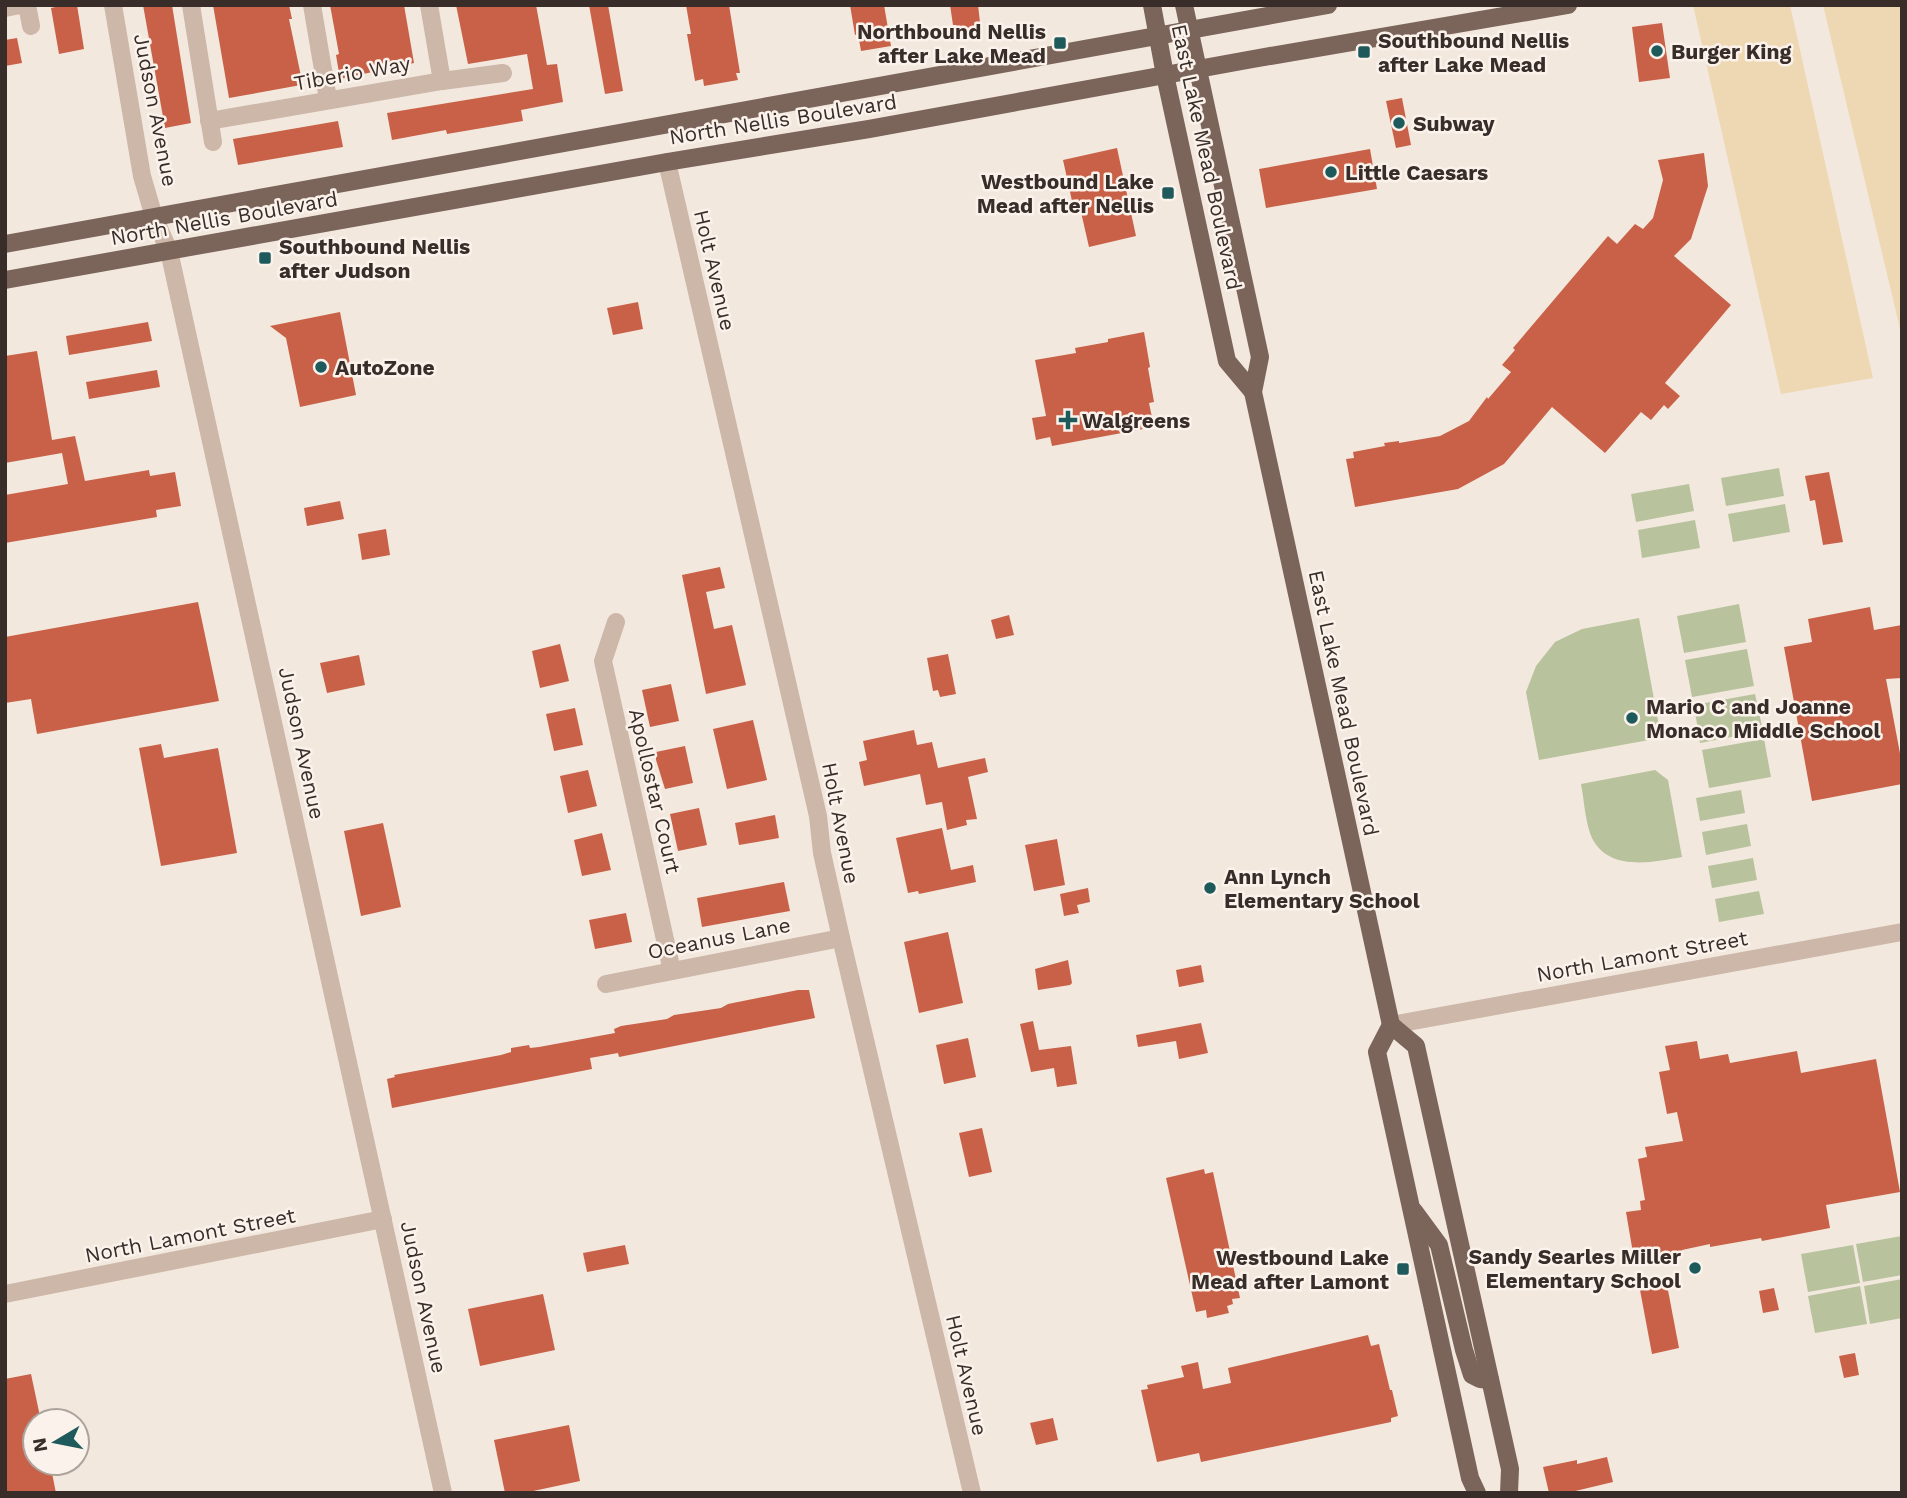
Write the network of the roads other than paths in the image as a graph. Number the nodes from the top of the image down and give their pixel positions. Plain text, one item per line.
1 (20, 5) edge
2 (27, 5) edge
3 (113, 5) edge
4 (191, 5) edge
5 (312, 5) edge
6 (429, 5) edge
7 (1152, 5) edge
8 (1184, 5) edge
9 (1328, 5) edge
10 (1569, 5) edge
11 (5, 8) edge
12 (32, 26) dead end
13 (1189, 29) junction
14 (1158, 35) junction
15 (1197, 69) junction
16 (503, 74) dead end
17 (1165, 75) junction
18 (442, 80) junction
19 (328, 99) junction
20 (209, 121) junction
21 (213, 142) dead end
22 (667, 162) junction
23 (155, 217) junction
24 (5, 244) edge
25 (169, 251) junction
26 (5, 280) edge
27 (1253, 392) junction
28 (616, 622) dead end
29 (1902, 932) edge
30 (841, 937) junction
31 (672, 971) junction
32 (606, 984) dead end
33 (1391, 1025) junction
34 (1410, 1205) junction
35 (383, 1219) junction
36 (5, 1294) edge
37 (1490, 1380) junction
38 (443, 1493) edge
39 (972, 1493) edge
40 (1478, 1493) edge
41 (1509, 1493) edge

1 - 11 street
2 - 12 street
3 - 23 street, Judson Avenue
4 - 20 street
5 - 19 street
6 - 18 street
7 - 14 main road, East Lake Mead Boulevard
8 - 13 main road, East Lake Mead Boulevard
9 - 13 main road, North Nellis Boulevard
10 - 15 main road, North Nellis Boulevard
13 - 14 main road, North Nellis Boulevard
13 - 15 main road, East Lake Mead Boulevard
14 - 17 main road, East Lake Mead Boulevard
14 - 23 main road, North Nellis Boulevard
15 - 17 main road, North Nellis Boulevard
15 - 27 main road, East Lake Mead Boulevard
16 - 18 street, Tiberio Way
17 - 22 main road, North Nellis Boulevard
17 - 27 main road, East Lake Mead Boulevard
18 - 19 street, Tiberio Way
19 - 20 street, Tiberio Way
20 - 21 street
22 - 25 main road, North Nellis Boulevard
22 - 30 street, Holt Avenue
23 - 24 main road, North Nellis Boulevard
23 - 25 street, Judson Avenue
25 - 26 main road, North Nellis Boulevard
25 - 35 street, Judson Avenue
27 - 33 main road, East Lake Mead Boulevard
28 - 31 street, Apollostar Court
29 - 33 street, North Lamont Street
30 - 31 street, Oceanus Lane
30 - 39 street, Holt Avenue
31 - 32 street, Oceanus Lane
33 - 34 main road
33 - 37 main road
34 - 37 main road
34 - 40 main road
35 - 36 street, North Lamont Street
35 - 38 street, Judson Avenue
37 - 41 main road

